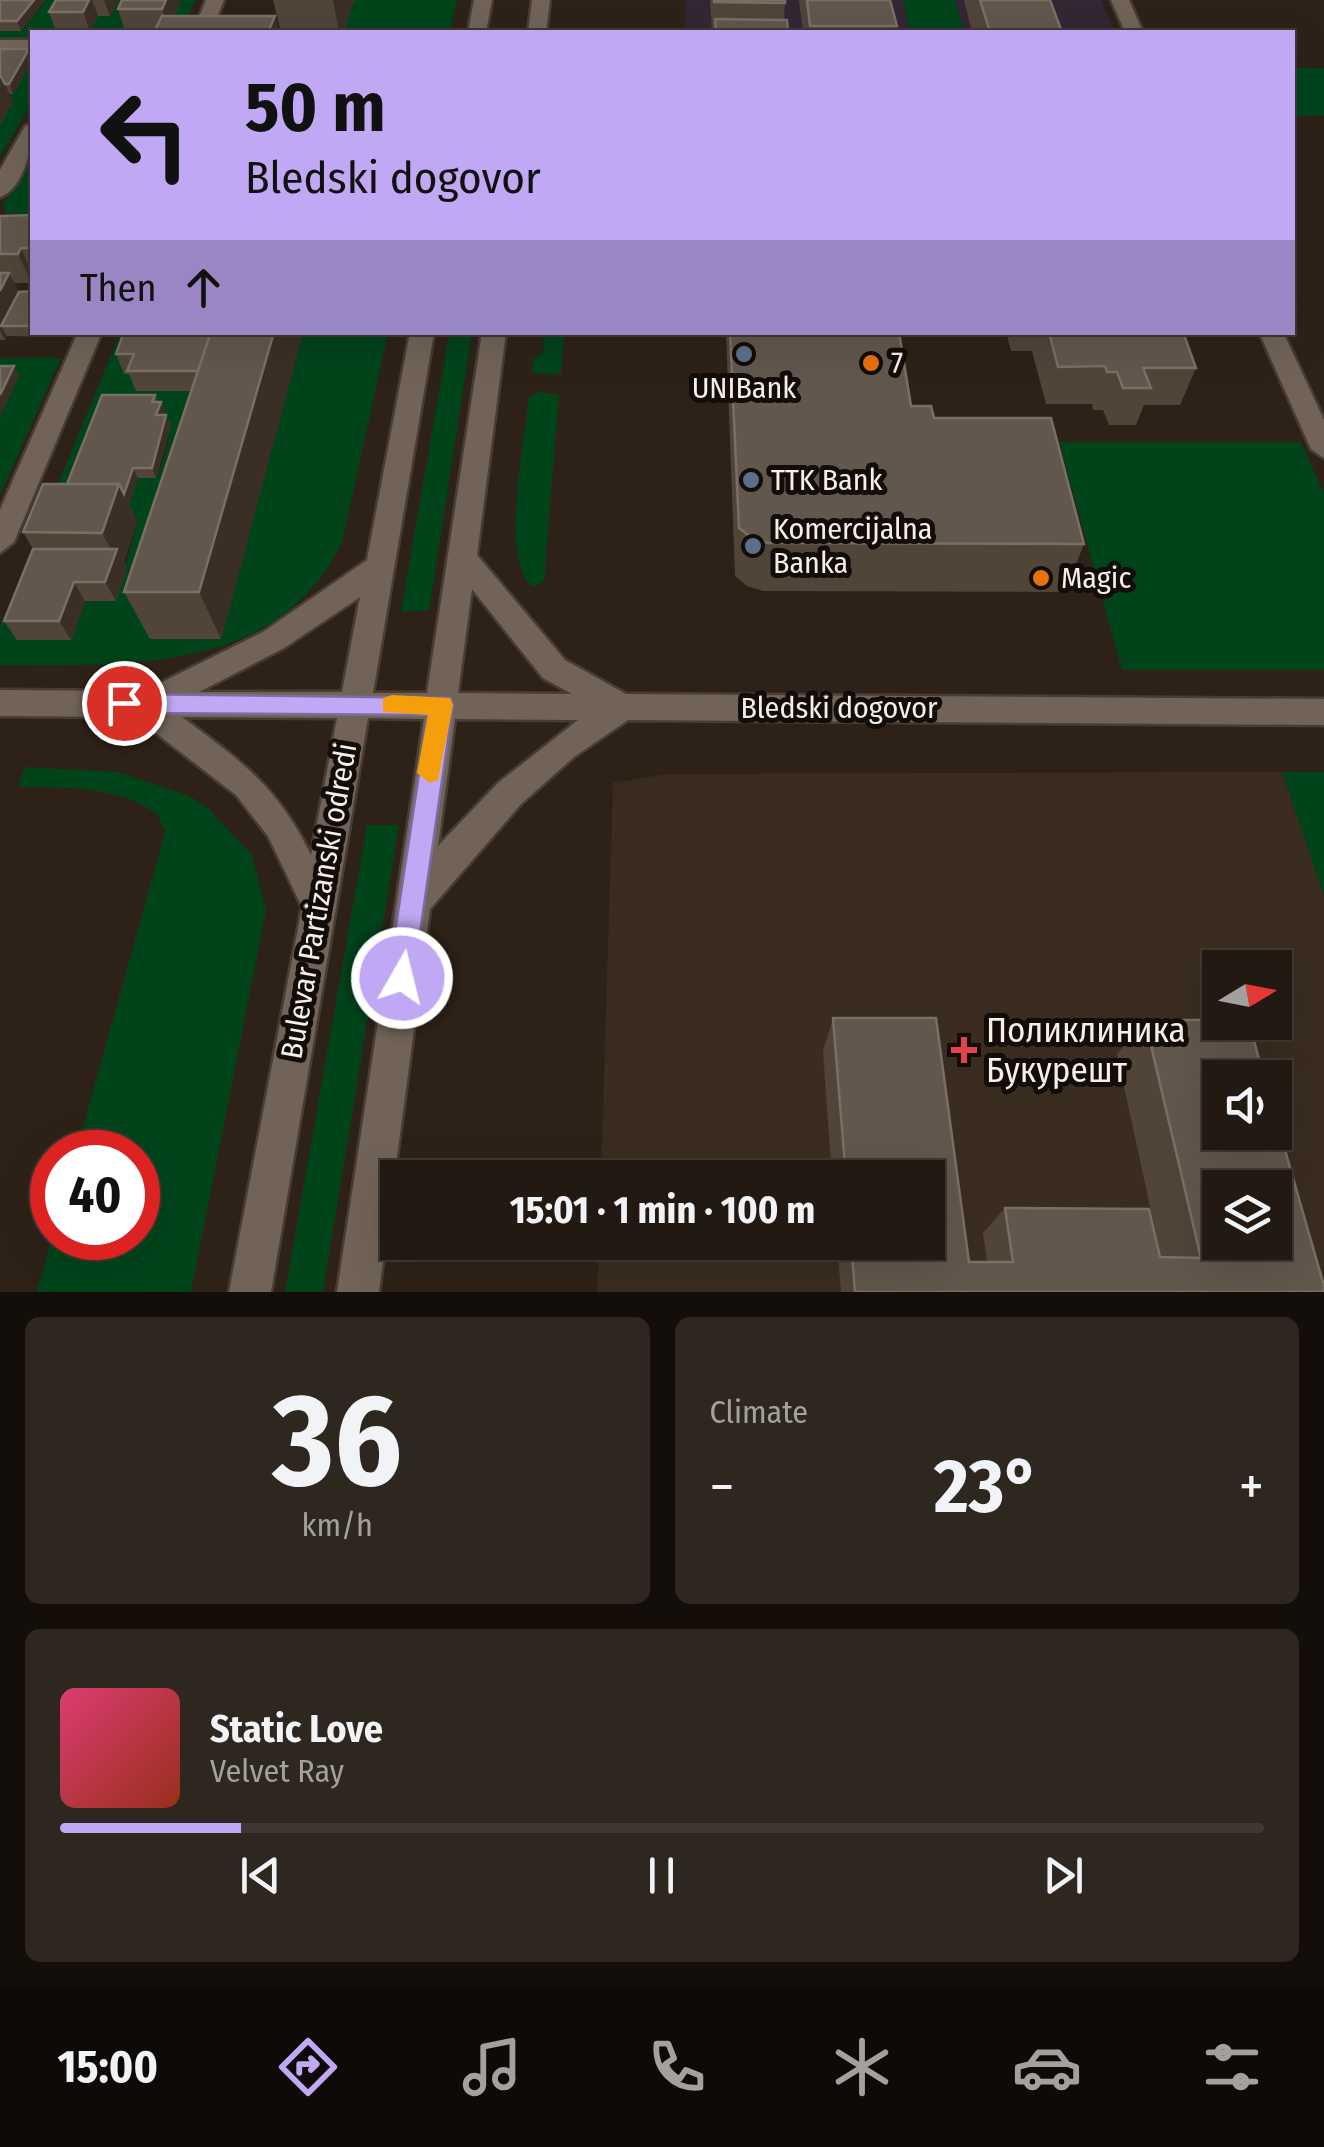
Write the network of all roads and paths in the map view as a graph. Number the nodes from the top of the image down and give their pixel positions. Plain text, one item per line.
1 (216, 0) edge
2 (483, 0) edge
3 (541, 0) edge
4 (1120, 0) edge
5 (203, 30) edge
6 (477, 30) edge
7 (537, 30) edge
8 (1133, 30) edge
9 (0, 46) edge
10 (30, 46) edge
11 (30, 134) edge
12 (0, 190) edge
13 (89, 335) edge
14 (421, 335) edge
15 (494, 335) edge
16 (1272, 335) edge
17 (1324, 449) edge
18 (0, 542) edge
19 (462, 557) junction
20 (379, 566) junction
21 (0, 703) edge
22 (140, 703) junction
23 (354, 705) junction
24 (442, 705) junction
25 (623, 708) junction
26 (1324, 712) edge
27 (412, 904) junction
28 (319, 906) junction
29 (250, 1292) edge
30 (358, 1292) edge

1 - 5 street
2 - 6 street
3 - 7 street
4 - 8 street
9 - 10 street
11 - 12 street
13 - 18 street
14 - 20 street, Bulevar Partizanski odredi
15 - 19 street
16 - 17 street
19 - 24 street
19 - 25 street
20 - 22 street
20 - 23 street, Bulevar Partizanski odredi
21 - 22 street, Bledski dogovor
22 - 23 street, Bledski dogovor
22 - 28 street
23 - 24 street, Bledski dogovor
23 - 28 street, Bulevar Partizanski odredi
24 - 25 street, Bledski dogovor
24 - 27 street
25 - 26 street, Bledski dogovor
25 - 27 street
27 - 30 street
28 - 29 street, Bulevar Partizanski odredi

